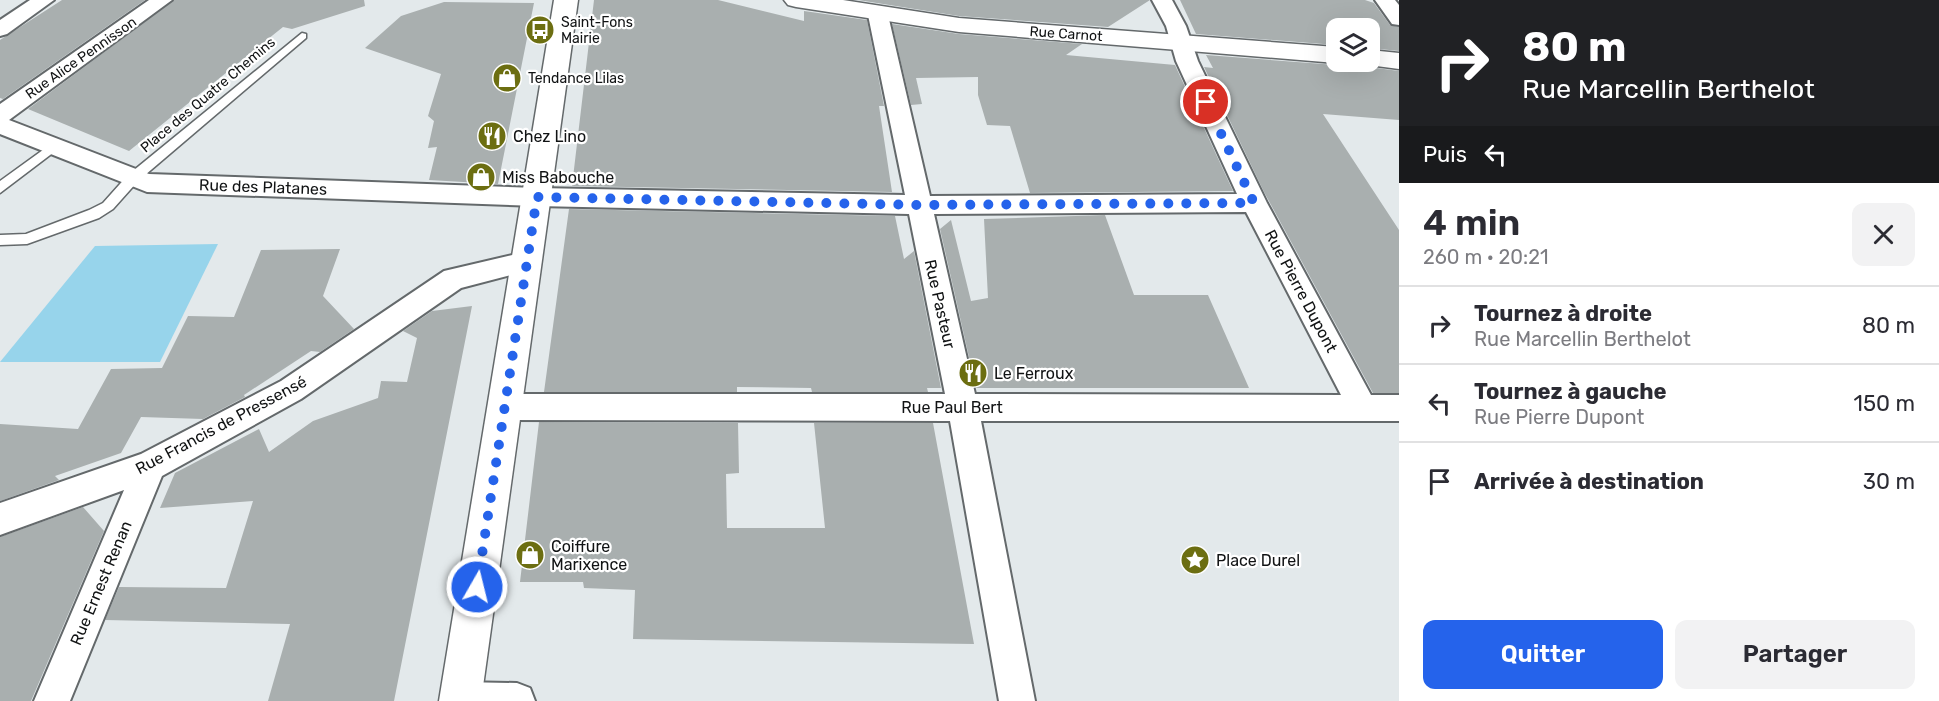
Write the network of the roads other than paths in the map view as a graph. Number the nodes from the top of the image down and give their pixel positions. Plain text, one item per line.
1 (44, 0) edge
2 (162, 0) edge
3 (566, 0) edge
4 (796, 0) edge
5 (1162, 0) edge
6 (1385, 0) edge
7 (878, 15) junction
8 (1399, 19) edge
9 (0, 28) edge
10 (302, 36) dead end
11 (1181, 42) junction
12 (1326, 54) edge
13 (1380, 59) edge
14 (1399, 61) edge
15 (0, 115) edge
16 (0, 125) edge
17 (54, 147) junction
18 (133, 178) junction
19 (0, 188) edge
20 (537, 197) junction
21 (1254, 203) junction
22 (918, 205) junction
23 (0, 240) edge
24 (525, 262) junction
25 (504, 407) junction
26 (963, 407) junction
27 (1363, 408) junction
28 (1399, 408) edge
29 (150, 466) junction
30 (0, 519) edge
31 (460, 700) edge
32 (52, 701) edge
33 (516, 701) edge
34 (1017, 701) edge

1 - 9 street
2 - 15 street, Rue Alice Pennisson
3 - 20 main road
4 - 7 main road, Rue Carnot
5 - 11 street, Rue Pierre Dupont
6 - 8 street
7 - 11 main road, Rue Carnot
7 - 22 street, Rue Pasteur
10 - 18 lane, Place des Quatre Chemins
11 - 12 main road, Rue Carnot
11 - 21 street, Rue Pierre Dupont
13 - 14 main road
16 - 17 street, Rue des Platanes
17 - 18 street, Rue des Platanes
17 - 19 lane
18 - 20 street, Rue des Platanes
18 - 23 lane, Place des Quatre Chemins
20 - 22 street, Rue des Platanes
20 - 24 main road
21 - 22 street, Rue des Platanes
21 - 27 street, Rue Pierre Dupont
22 - 26 street, Rue Pasteur
24 - 25 main road
24 - 29 street, Rue Francis de Pressensé
25 - 26 street, Rue Paul Bert
25 - 31 main road
26 - 27 street, Rue Paul Bert
26 - 34 street, Rue Pasteur
27 - 28 street, Rue Paul Bert
29 - 30 street, Rue Francis de Pressensé
29 - 32 street, Rue Ernest Renan
31 - 33 street

